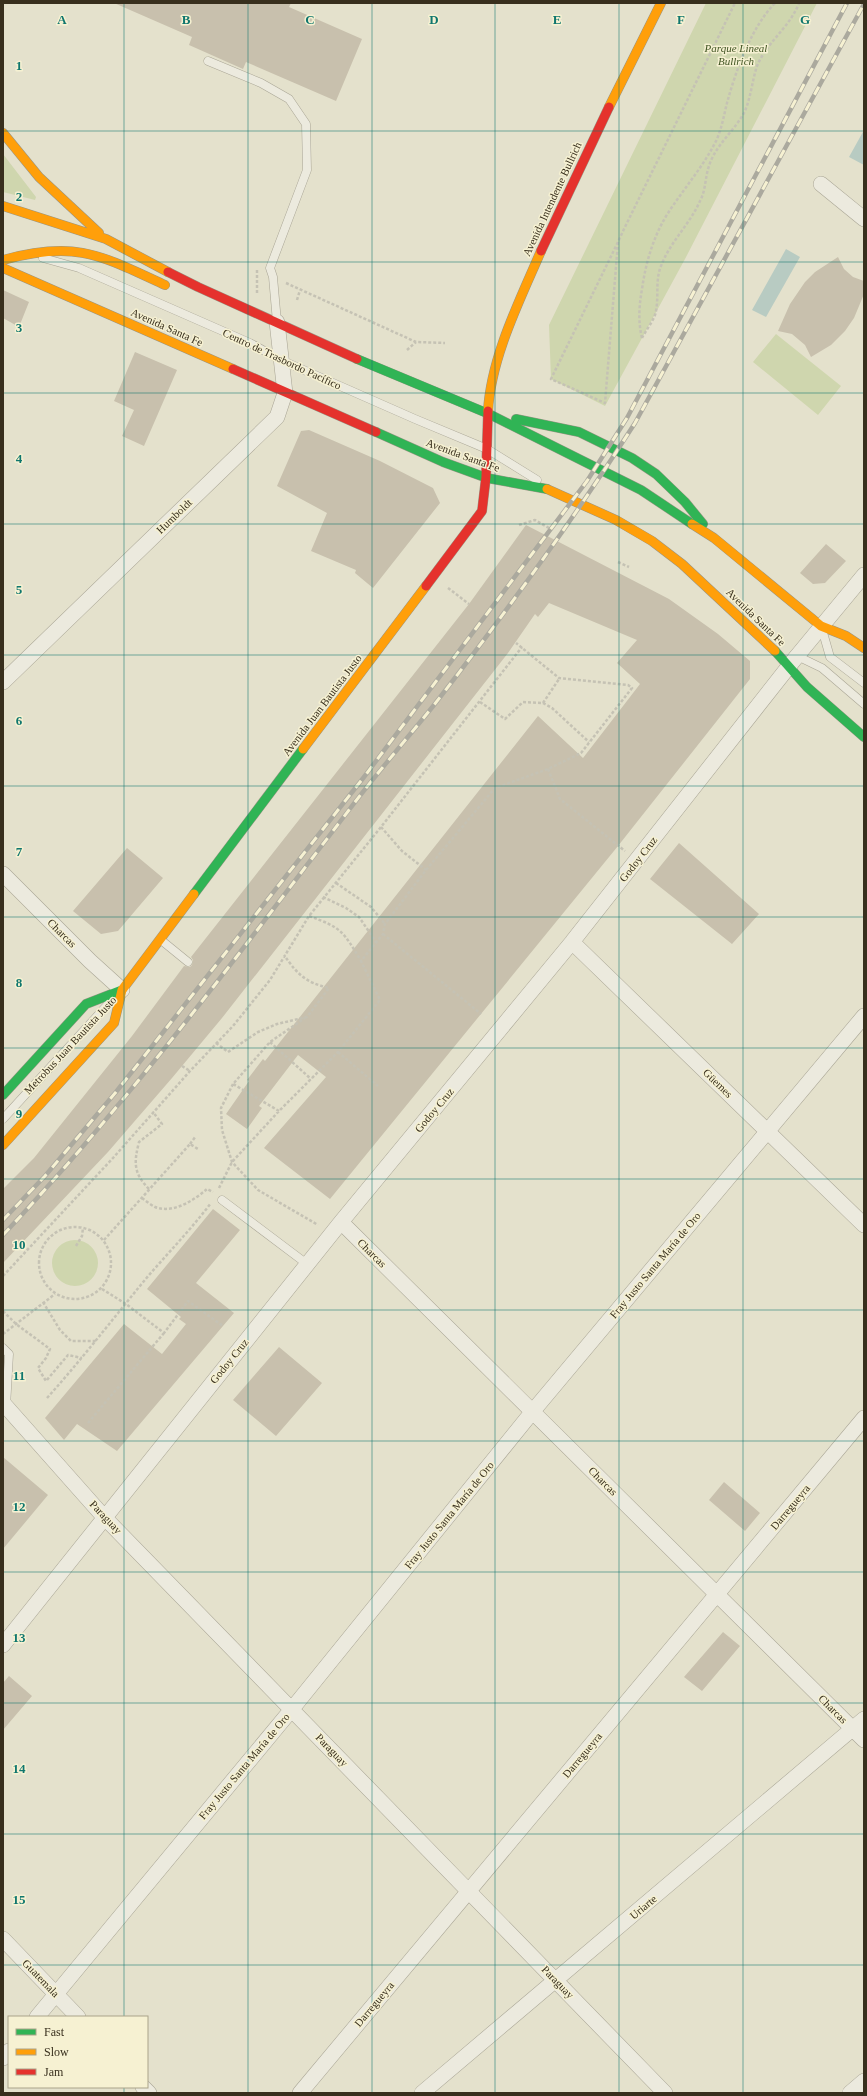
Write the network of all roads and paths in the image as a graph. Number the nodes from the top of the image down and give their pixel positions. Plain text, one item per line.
1 (661, 3) edge
2 (735, 3) edge
3 (775, 3) edge
4 (799, 3) edge
5 (208, 61) dead end
6 (3, 133) edge
7 (821, 184) dead end
8 (3, 206) edge
9 (10, 217) dead end
10 (864, 219) edge
11 (48, 220) junction
12 (106, 239) junction
13 (618, 242) junction
14 (3, 250) edge
15 (24, 253) junction
16 (3, 260) edge
17 (3, 268) edge
18 (273, 277) junction
19 (198, 287) junction
20 (300, 290) junction
21 (297, 300) dead end
22 (257, 313) junction
23 (277, 322) junction
24 (416, 342) junction
25 (445, 343) dead end
26 (407, 350) dead end
27 (281, 360) junction
28 (285, 393) junction
29 (489, 414) junction
30 (487, 449) junction
31 (487, 478) junction
32 (553, 490) junction
33 (519, 525) dead end
34 (549, 528) dead end
35 (714, 538) junction
36 (618, 562) dead end
37 (629, 567) dead end
38 (864, 575) edge
39 (434, 577) junction
40 (469, 604) dead end
41 (821, 626) junction
42 (767, 642) junction
43 (516, 643) dead end
44 (522, 647) junction
45 (864, 648) edge
46 (793, 662) junction
47 (559, 678) junction
48 (3, 682) edge
49 (864, 683) edge
50 (480, 702) junction
51 (543, 703) junction
52 (864, 704) edge
53 (864, 737) edge
54 (589, 742) junction
55 (548, 769) junction
56 (381, 827) junction
57 (637, 860) junction
58 (426, 870) junction
59 (3, 874) edge
60 (336, 883) junction
61 (323, 897) junction
62 (309, 916) junction
63 (385, 924) junction
64 (383, 934) junction
65 (160, 939) junction
66 (376, 942) junction
67 (572, 942) junction
68 (284, 955) junction
69 (361, 961) junction
70 (188, 962) dead end
71 (122, 990) junction
72 (481, 1014) dead end
73 (864, 1016) edge
74 (307, 1017) junction
75 (270, 1042) junction
76 (216, 1043) junction
77 (338, 1052) junction
78 (182, 1066) dead end
79 (190, 1071) junction
80 (311, 1079) junction
81 (233, 1084) junction
82 (378, 1086) dead end
83 (3, 1095) edge
84 (279, 1111) junction
85 (153, 1112) junction
86 (3, 1119) edge
87 (768, 1131) junction
88 (196, 1136) dead end
89 (190, 1144) junction
90 (3, 1145) edge
91 (198, 1149) dead end
92 (232, 1162) junction
93 (149, 1189) junction
94 (142, 1198) junction
95 (212, 1200) dead end
96 (222, 1200) dead end
97 (311, 1220) dead end
98 (341, 1222) junction
99 (864, 1225) edge
100 (83, 1228) junction
101 (44, 1234) junction
102 (49, 1238) junction
103 (104, 1240) junction
104 (76, 1246) dead end
105 (307, 1264) junction
106 (3, 1276) edge
107 (102, 1289) junction
108 (55, 1294) junction
109 (43, 1302) junction
110 (126, 1304) junction
111 (3, 1311) edge
112 (16, 1324) junction
113 (223, 1326) dead end
114 (164, 1333) junction
115 (3, 1334) edge
116 (97, 1341) junction
117 (3, 1348) edge
118 (82, 1358) junction
119 (47, 1398) dead end
120 (5, 1405) edge
121 (533, 1411) junction
122 (864, 1418) edge
123 (88, 1423) dead end
124 (104, 1517) junction
125 (717, 1595) junction
126 (3, 1645) edge
127 (292, 1709) junction
128 (858, 1724) edge
129 (864, 1740) edge
130 (469, 1890) junction
131 (3, 1939) edge
132 (557, 1980) junction
133 (56, 1994) junction
134 (38, 2016) edge
135 (77, 2016) edge
136 (864, 2081) edge
137 (300, 2093) edge
138 (422, 2093) edge
139 (665, 2093) edge
140 (850, 2093) edge

1 - 29 main road, Avenida Intendente Bullrich
2 - 13 path
3 - 4 path
5 - 18 lane
6 - 12 main road
7 - 10 street
8 - 11 main road
9 - 11 lane
11 - 12 main road
12 - 19 main road
13 - 13 path
14 - 15 lane, Centro de Trasbordo Pacífico
15 - 16 main road
15 - 19 main road
15 - 27 lane, Centro de Trasbordo Pacífico
17 - 28 main road, Avenida Santa Fe
18 - 20 path
18 - 22 path
18 - 23 lane
19 - 22 main road
20 - 21 path
20 - 24 path
22 - 23 main road
23 - 27 street, Humboldt
23 - 29 main road
24 - 25 path
24 - 26 path
27 - 28 street, Humboldt
27 - 30 lane, Centro de Trasbordo Pacífico
28 - 31 main road, Avenida Santa Fe
28 - 48 street, Humboldt
29 - 30 main road, Avenida Juan Bautista Justo
29 - 35 main road
29 - 35 main road
30 - 31 main road, Avenida Juan Bautista Justo
30 - 32 lane, Centro de Trasbordo Pacífico
31 - 32 main road, Avenida Santa Fe
31 - 39 main road, Avenida Juan Bautista Justo
32 - 42 main road, Avenida Santa Fe
33 - 34 path
35 - 41 main road
36 - 37 path
38 - 41 street, Godoy Cruz
39 - 40 path
39 - 65 main road, Avenida Juan Bautista Justo
41 - 45 main road
41 - 46 street, Godoy Cruz
41 - 49 lane
42 - 46 main road, Avenida Santa Fe
42 - 46 lane
43 - 44 path
44 - 47 path
44 - 50 path
46 - 52 lane
46 - 53 main road, Avenida Santa Fe
46 - 57 street, Godoy Cruz
47 - 51 path
47 - 54 path
50 - 51 path
50 - 56 path
51 - 54 path
54 - 55 path
55 - 57 path
55 - 58 path
56 - 58 path
56 - 60 path
57 - 67 street, Godoy Cruz
58 - 63 path
59 - 71 street, Charcas
60 - 61 path
60 - 63 path
61 - 62 path
61 - 66 path
62 - 68 path
62 - 69 path
63 - 64 path
64 - 66 path
64 - 72 path
65 - 70 lane
65 - 71 main road, Avenida Juan Bautista Justo
66 - 69 path
67 - 87 street, Güemes
67 - 98 street, Godoy Cruz
68 - 74 path
68 - 76 path
69 - 77 path
71 - 83 main road
71 - 86 lane, Metrobus Juan Bautista Justo
71 - 90 main road, Avenida Juan Bautista Justo
73 - 87 street, Fray Justo Santa María de Oro
74 - 75 path
74 - 76 path
75 - 80 path
75 - 81 path
76 - 79 path
77 - 80 path
77 - 82 path
78 - 79 path
79 - 85 path
80 - 84 path
81 - 84 path
81 - 92 path
84 - 92 path
85 - 93 path
85 - 101 path
87 - 99 street, Güemes
87 - 121 street, Fray Justo Santa María de Oro
88 - 89 path
89 - 91 path
89 - 93 path
92 - 94 path
92 - 97 path
93 - 94 path
94 - 103 path
95 - 110 path
96 - 105 lane
98 - 105 street, Godoy Cruz
98 - 121 street, Charcas
100 - 102 path
100 - 103 path
100 - 104 path
101 - 102 path
101 - 106 path
102 - 108 path
103 - 107 path
105 - 124 street, Godoy Cruz
107 - 108 path
107 - 110 path
108 - 109 path
109 - 112 path
109 - 116 path
110 - 114 path
110 - 116 path
111 - 112 path
112 - 115 path
112 - 118 path
113 - 114 path
114 - 123 path
116 - 118 path
117 - 120 lane
118 - 119 path
120 - 124 street, Paraguay
121 - 125 street, Charcas
121 - 127 street, Fray Justo Santa María de Oro
122 - 125 street, Darregueyra
124 - 126 street, Godoy Cruz
124 - 127 street, Paraguay
125 - 128 street, Charcas
125 - 130 street, Darregueyra
127 - 130 street, Paraguay
127 - 133 street, Fray Justo Santa María de Oro
128 - 129 street, Charcas
128 - 132 street, Uriarte
130 - 132 street, Paraguay
130 - 137 street, Darregueyra
131 - 133 street, Guatemala
132 - 138 street, Uriarte
132 - 139 street, Paraguay
133 - 134 street, Fray Justo Santa María de Oro
133 - 135 street, Guatemala
136 - 140 street

